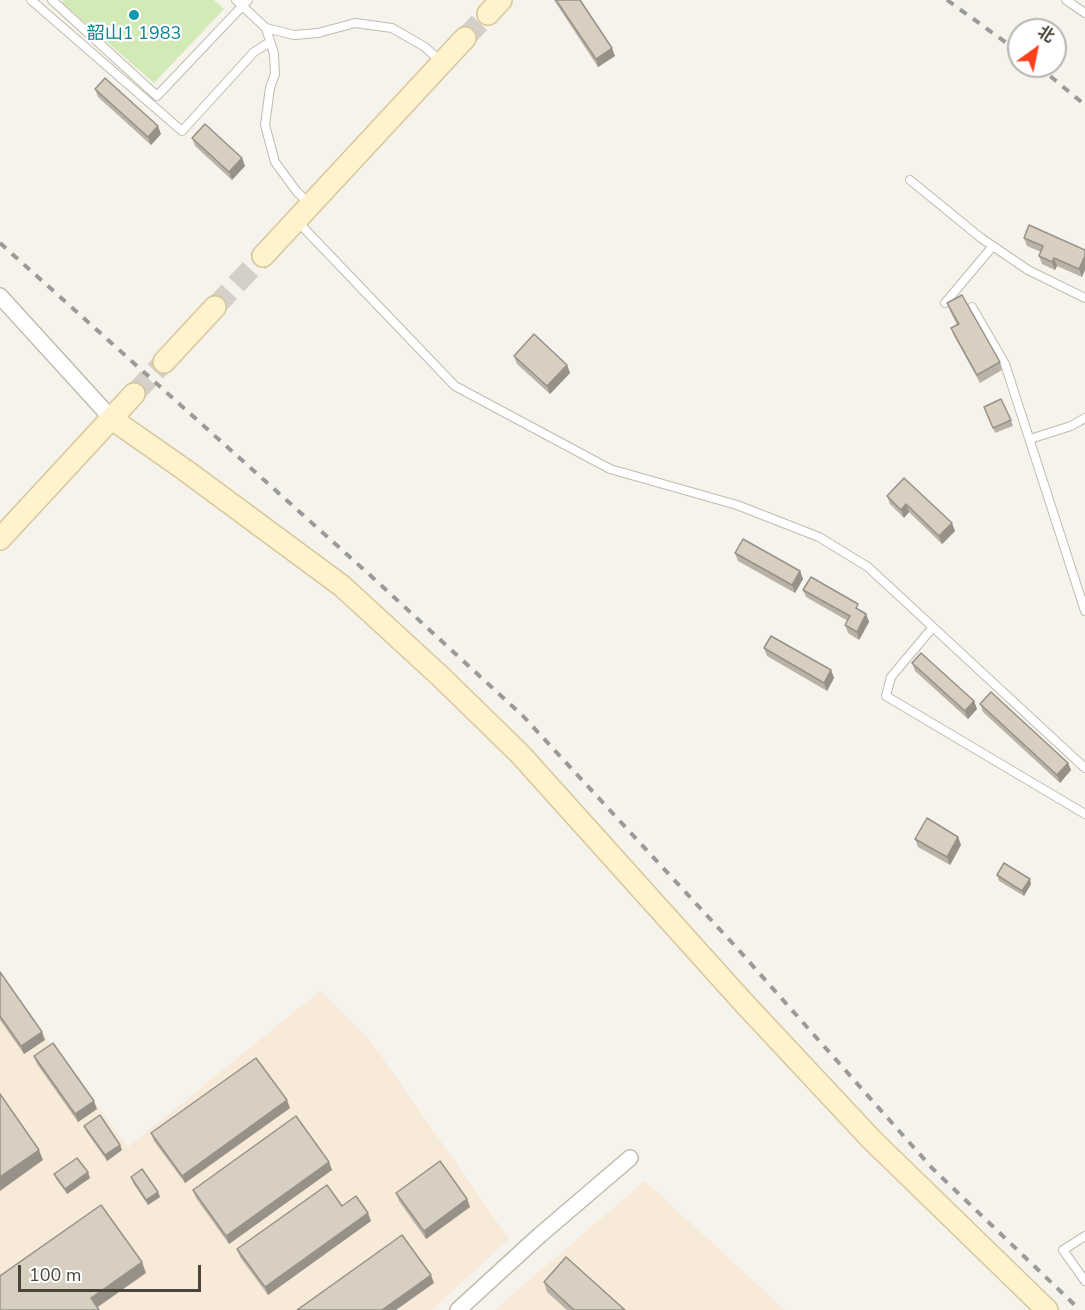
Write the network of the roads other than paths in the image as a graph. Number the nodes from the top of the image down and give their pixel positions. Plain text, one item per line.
1 (32, 0) edge
2 (52, 0) edge
3 (1066, 0) edge
4 (242, 2) edge
5 (1085, 14) edge
6 (266, 28) junction
7 (465, 38) tunnel mouth
8 (270, 42) junction
9 (442, 63) junction
10 (910, 180) dead end
11 (310, 205) junction
12 (296, 220) junction
13 (993, 246) junction
14 (263, 256) tunnel mouth
15 (0, 296) edge
16 (1085, 298) edge
17 (945, 303) edge
18 (215, 307) tunnel mouth
19 (972, 307) edge
20 (164, 363) tunnel mouth
21 (134, 394) tunnel mouth
22 (112, 418) junction
23 (1085, 418) edge
24 (1030, 440) junction
25 (0, 538) edge
26 (1085, 610) edge
27 (933, 627) junction
28 (1085, 768) edge
29 (1085, 814) edge
30 (630, 1158) dead end
31 (1085, 1236) edge
32 (1085, 1281) edge
33 (458, 1310) edge
34 (1047, 1310) edge

1 - 8 lane
2 - 4 lane
3 - 5 lane
4 - 6 lane
6 - 8 lane
6 - 9 lane
7 - 9 street
8 - 11 lane
9 - 11 street
10 - 13 lane
11 - 12 street
12 - 14 street
12 - 27 lane
13 - 16 lane
13 - 17 lane
15 - 22 street
18 - 20 street
19 - 24 lane
21 - 22 street
22 - 25 street
22 - 34 street
23 - 24 lane
24 - 26 lane
27 - 28 lane
27 - 29 lane
30 - 33 street
31 - 32 lane

